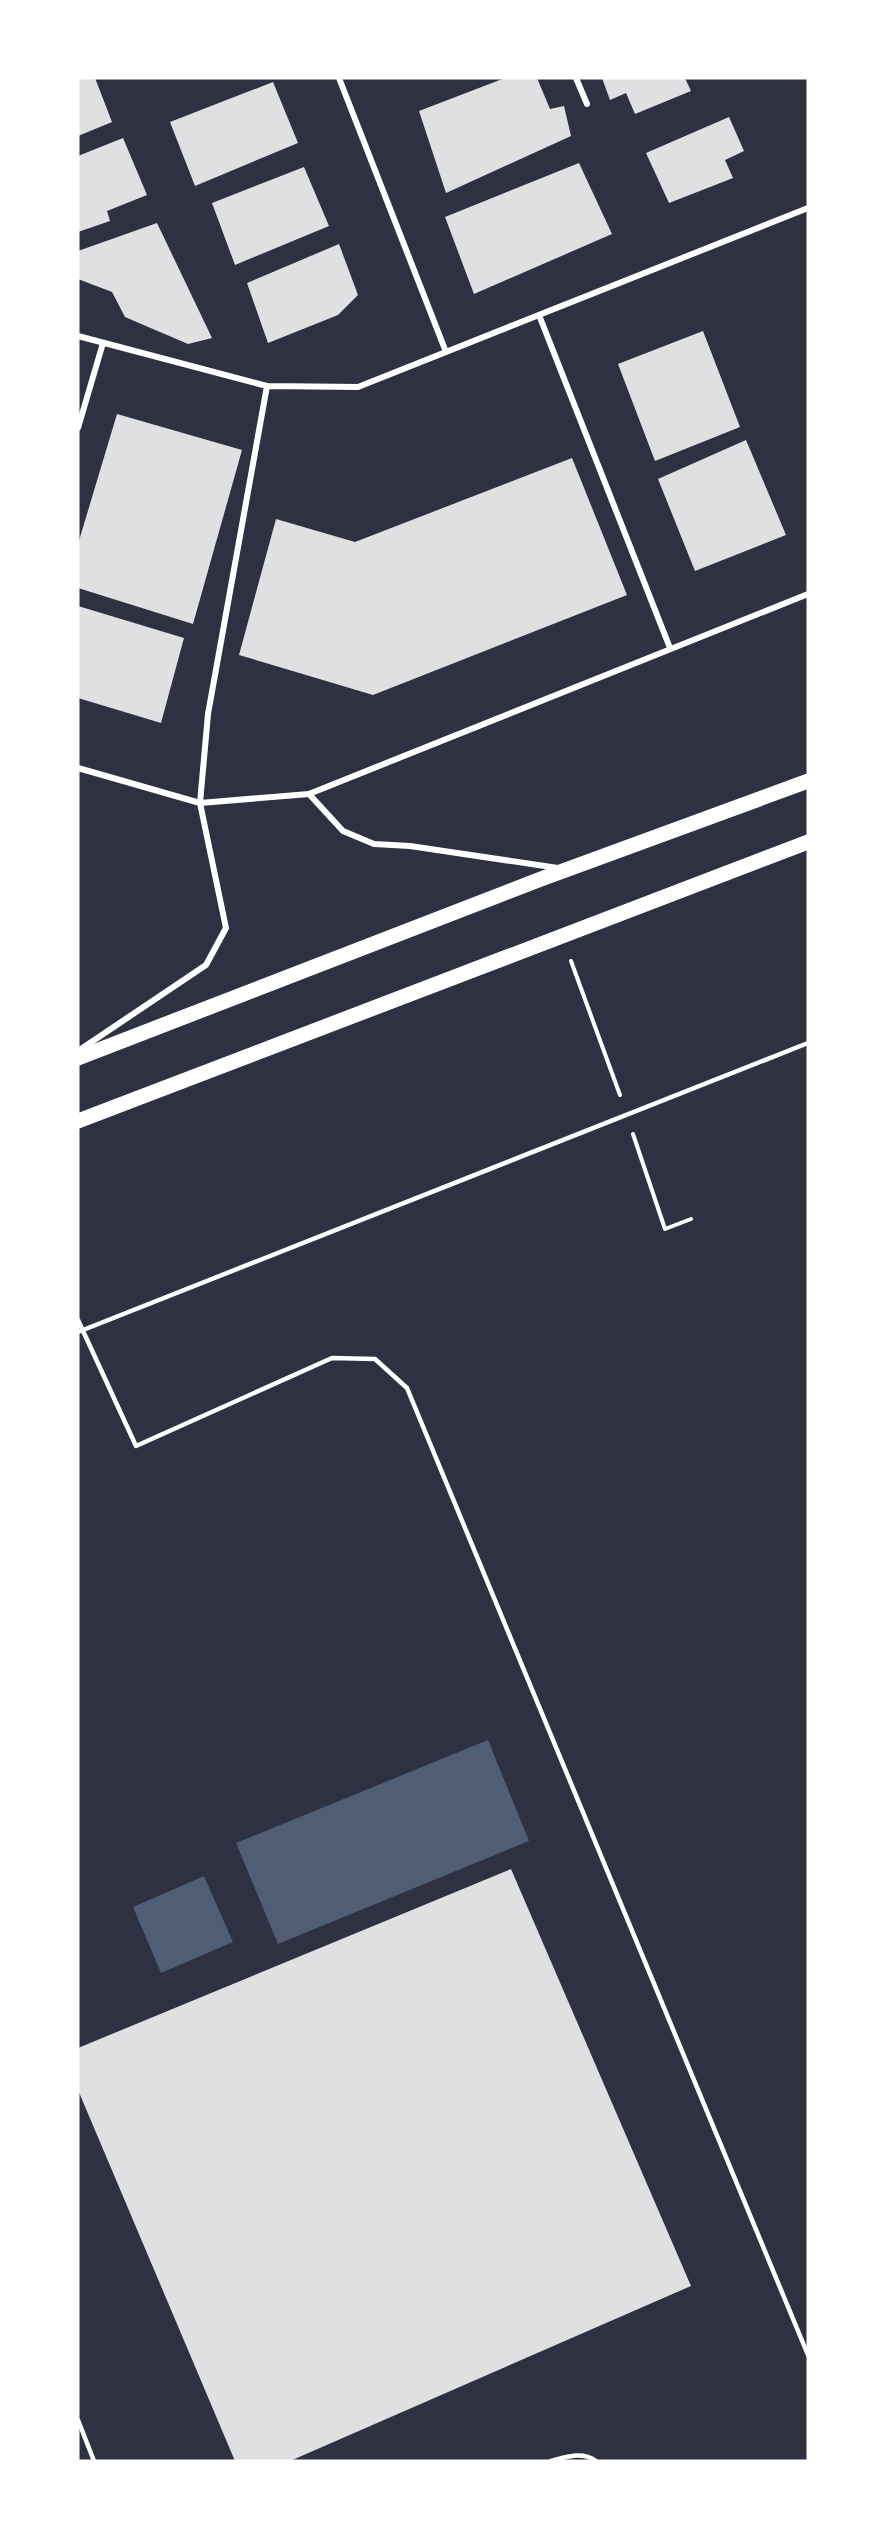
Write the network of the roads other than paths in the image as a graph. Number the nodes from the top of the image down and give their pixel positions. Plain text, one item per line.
1 (339, 78) edge
2 (576, 78) edge
3 (586, 104) dead end
4 (808, 208) edge
5 (539, 315) junction
6 (78, 336) edge
7 (103, 342) junction
8 (446, 352) junction
9 (267, 386) junction
10 (78, 428) edge
11 (808, 594) edge
12 (670, 648) junction
13 (78, 768) edge
14 (808, 781) edge
15 (309, 794) junction
16 (200, 803) junction
17 (808, 842) edge
18 (568, 869) junction
19 (808, 1043) edge
20 (78, 1052) edge
21 (78, 1058) edge
22 (78, 1121) edge
23 (78, 1320) edge
24 (80, 1331) edge
25 (808, 2355) edge
26 (78, 2420) edge
27 (94, 2461) edge
28 (551, 2461) edge
29 (596, 2461) edge

1 - 8 street
2 - 3 street
4 - 5 street
5 - 8 street
5 - 12 street
6 - 7 street
7 - 9 street
7 - 10 street
8 - 9 street
9 - 16 street
11 - 12 street
12 - 15 street
13 - 16 street
14 - 18 main road
15 - 16 street
15 - 18 street
16 - 20 street
17 - 22 main road
18 - 21 main road
19 - 24 lane
23 - 24 lane
24 - 25 lane
26 - 27 lane
28 - 29 lane

